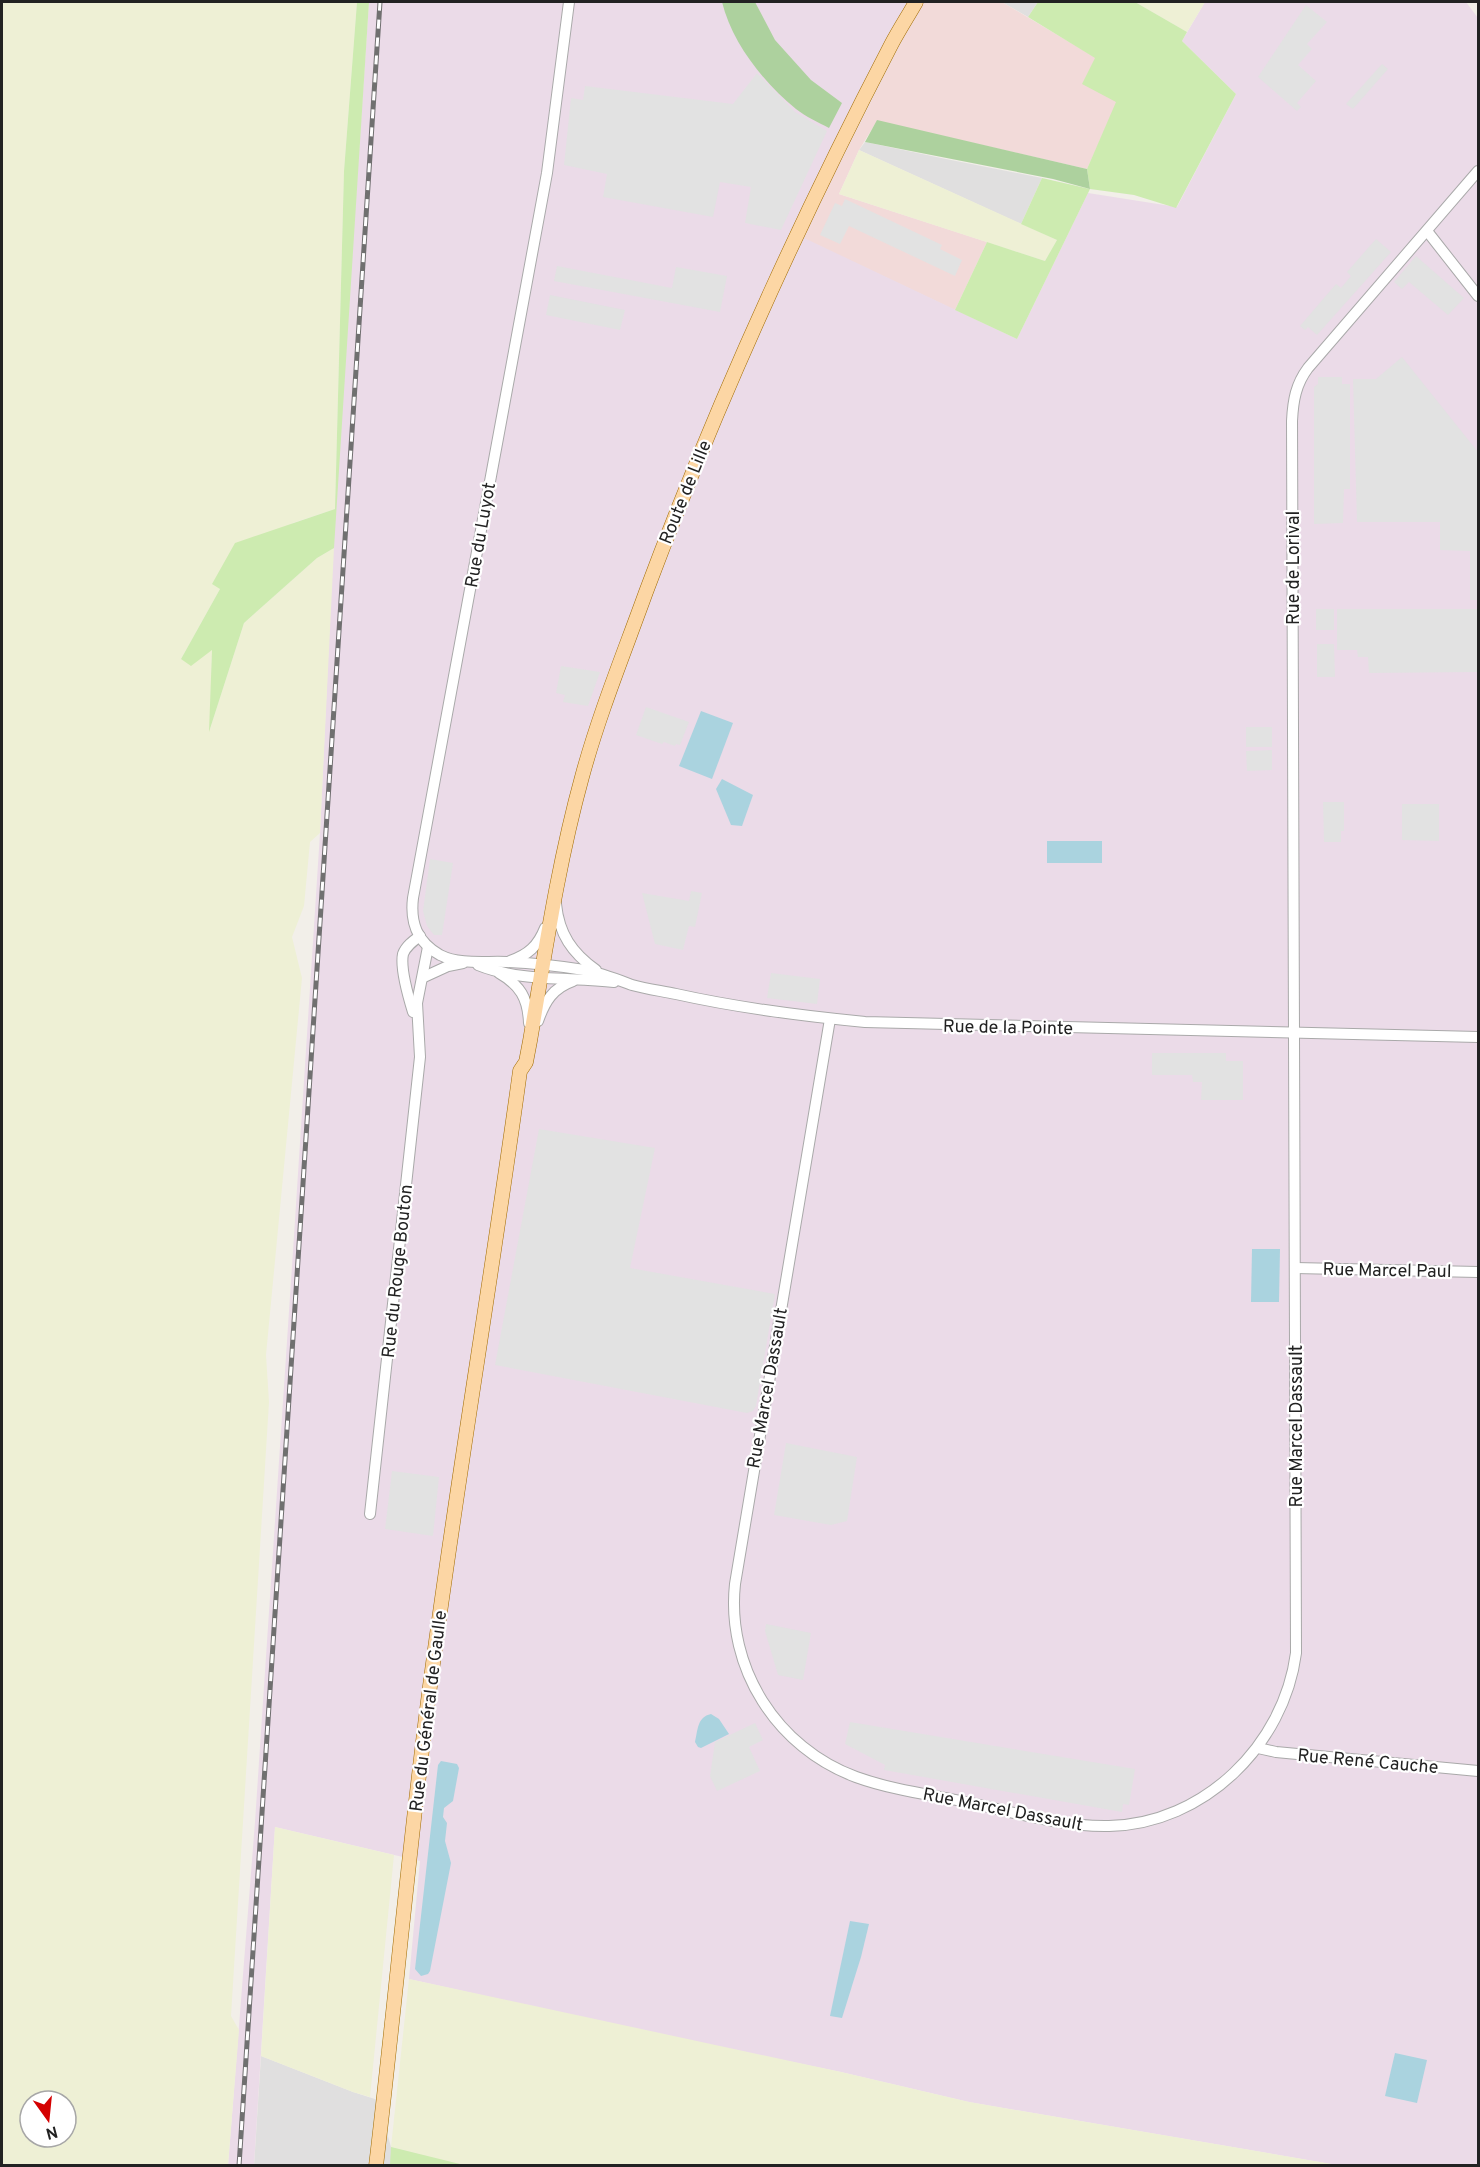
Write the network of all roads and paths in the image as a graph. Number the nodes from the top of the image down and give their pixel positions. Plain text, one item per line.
1 (569, 2) edge
2 (906, 2) edge
3 (916, 2) edge
4 (892, 42) junction
5 (1479, 171) edge
6 (1427, 231) junction
7 (1479, 296) edge
8 (555, 896) junction
9 (420, 936) junction
10 (428, 947) junction
11 (471, 962) junction
12 (507, 962) junction
13 (403, 964) junction
14 (497, 971) junction
15 (542, 971) junction
16 (598, 972) junction
17 (424, 976) junction
18 (588, 980) junction
19 (632, 984) junction
20 (830, 1019) junction
21 (418, 1028) junction
22 (1295, 1032) junction
23 (1479, 1037) edge
24 (530, 1041) junction
25 (1295, 1268) junction
26 (1479, 1272) edge
27 (370, 1514) dead end
28 (1258, 1748) junction
29 (1479, 1771) edge
30 (376, 2166) edge

1 - 9 street, Rue du Luyot
2 - 4 main road, Route de Lille
3 - 4 main road, Route de Lille
4 - 8 main road, Route de Lille
5 - 6 street, Rue de Lorival
6 - 7 street
6 - 22 street, Rue de Lorival
8 - 12 street
8 - 15 main road, Route de Lille
8 - 16 street
9 - 10 street, Rue du Luyot
9 - 13 street
10 - 11 street
10 - 17 street, Rue du Rouge Bouton
11 - 12 street
11 - 14 street
11 - 17 street
12 - 15 street
13 - 17 street
13 - 21 street, Rue du Rouge Bouton
14 - 15 street
14 - 24 street
15 - 16 street, Rue de la Pointe
15 - 18 street
15 - 24 main road, Rue du Général de Gaulle
16 - 19 street, Rue de la Pointe
17 - 21 street, Rue du Rouge Bouton
18 - 19 street
18 - 24 street
19 - 20 street, Rue de la Pointe
20 - 22 street, Rue de la Pointe
20 - 28 street, Rue Marcel Dassault
21 - 27 street, Rue du Rouge Bouton
22 - 23 street, Rue de la Pointe
22 - 25 street, Rue Marcel Dassault
24 - 30 main road, Rue du Général de Gaulle
25 - 26 street, Rue Marcel Paul
25 - 28 street, Rue Marcel Dassault
28 - 29 street, Rue René Cauche

